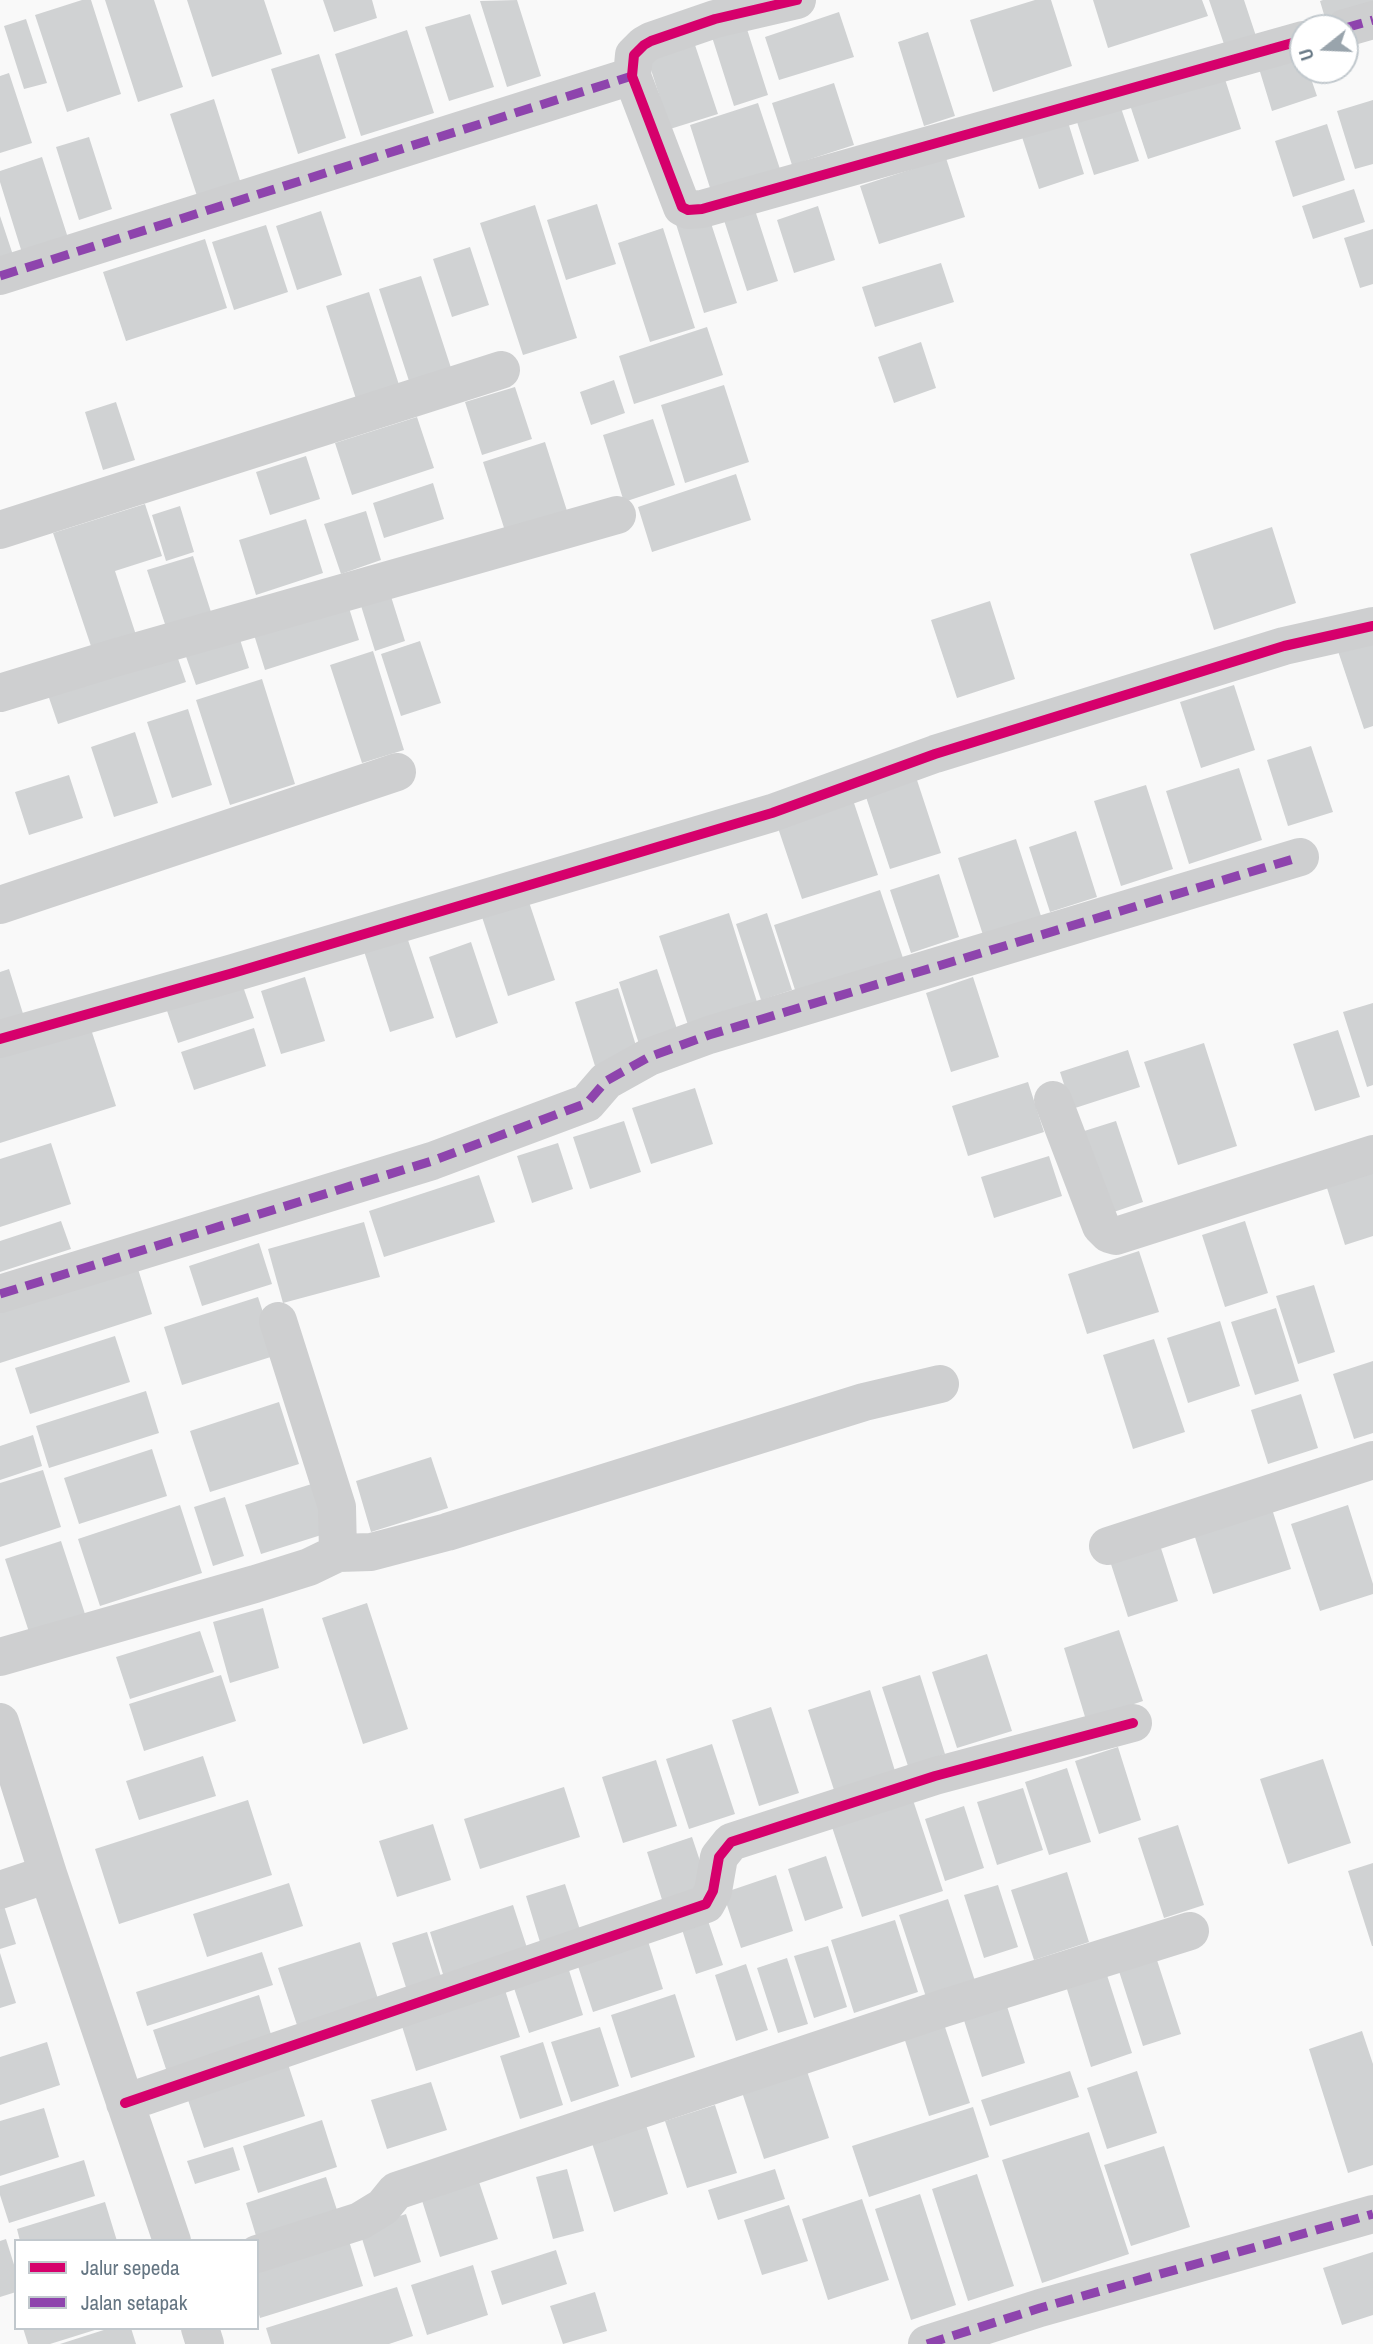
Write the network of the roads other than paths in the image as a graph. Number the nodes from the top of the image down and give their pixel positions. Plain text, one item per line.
1 (797, 0) edge
2 (1289, 44) edge
3 (632, 76) junction
4 (0, 276) edge
5 (501, 370) dead end
6 (617, 514) dead end
7 (0, 530) edge
8 (1373, 626) edge
9 (0, 694) edge
10 (397, 772) dead end
11 (1300, 857) dead end
12 (0, 905) edge
13 (0, 1039) edge
14 (1053, 1100) dead end
15 (1373, 1154) edge
16 (0, 1294) edge
17 (278, 1321) dead end
18 (940, 1384) dead end
19 (1373, 1460) edge
20 (1108, 1546) dead end
21 (338, 1553) junction
22 (0, 1657) edge
23 (0, 1722) edge
24 (1133, 1723) dead end
25 (48, 1874) junction
26 (0, 1891) edge
27 (1190, 1931) dead end
28 (125, 2103) junction
29 (1373, 2214) edge
30 (171, 2239) edge
31 (259, 2253) edge
32 (928, 2344) edge

1 - 3 street
2 - 3 street
3 - 4 street
5 - 7 street
6 - 9 street
8 - 13 street
10 - 12 street
11 - 16 street
14 - 15 street
17 - 21 street
18 - 21 street
19 - 20 street
21 - 22 street
23 - 25 street
24 - 28 street
25 - 26 street
25 - 28 street
27 - 31 street
28 - 30 street
29 - 32 street

